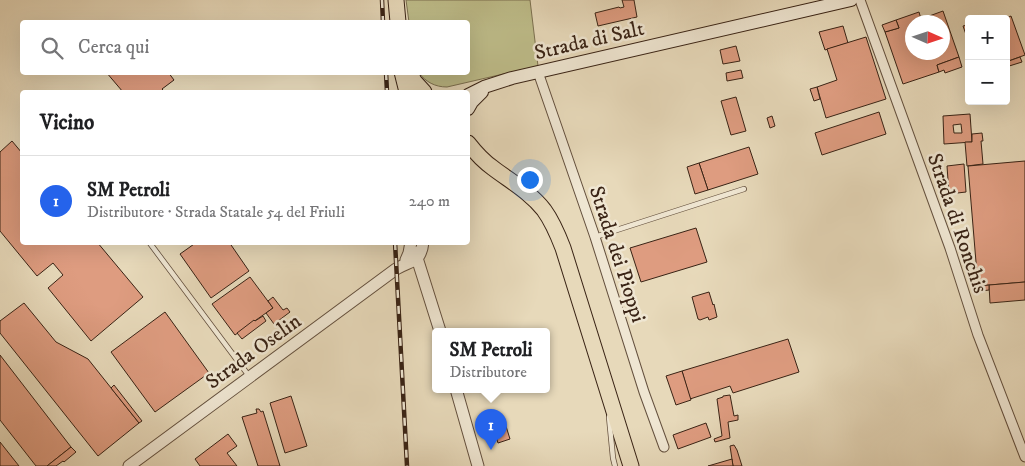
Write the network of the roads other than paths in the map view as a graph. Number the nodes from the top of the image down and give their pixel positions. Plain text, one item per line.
1 (396, 0) edge
2 (851, 0) edge
3 (860, 0) edge
4 (398, 20) edge
5 (538, 72) junction
6 (403, 75) edge
7 (411, 75) edge
8 (512, 78) junction
9 (406, 90) edge
10 (422, 90) edge
11 (470, 94) edge
12 (470, 106) edge
13 (470, 145) edge
14 (470, 161) edge
15 (491, 167) junction
16 (744, 189) dead end
17 (595, 237) junction
18 (150, 245) edge
19 (410, 245) edge
20 (416, 245) edge
21 (422, 245) edge
22 (423, 245) edge
23 (418, 258) junction
24 (400, 267) junction
25 (432, 305) junction
26 (439, 328) edge
27 (250, 377) junction
28 (606, 386) junction
29 (457, 393) edge
30 (664, 447) dead end
31 (1025, 457) edge
32 (129, 466) edge
33 (478, 466) edge
34 (615, 466) edge
35 (631, 466) edge

1 - 4 main road
2 - 5 main road, Strada di Salt
3 - 31 street, Strada di Ronchis
5 - 8 main road, Strada di Salt
5 - 17 street, Strada dei Pioppi
6 - 9 main road
7 - 10 main road
8 - 11 main road
8 - 12 main road
13 - 15 main road
14 - 15 main road
15 - 28 main road
16 - 17 lane
17 - 30 street, Strada dei Pioppi
18 - 27 lane
19 - 24 street
20 - 23 street
21 - 23 street
22 - 25 street
23 - 24 street, Strada Oselin
23 - 25 street
24 - 25 street
24 - 27 street, Strada Oselin
25 - 26 street
27 - 32 street, Strada Oselin
28 - 34 lane
28 - 35 main road
29 - 33 street

